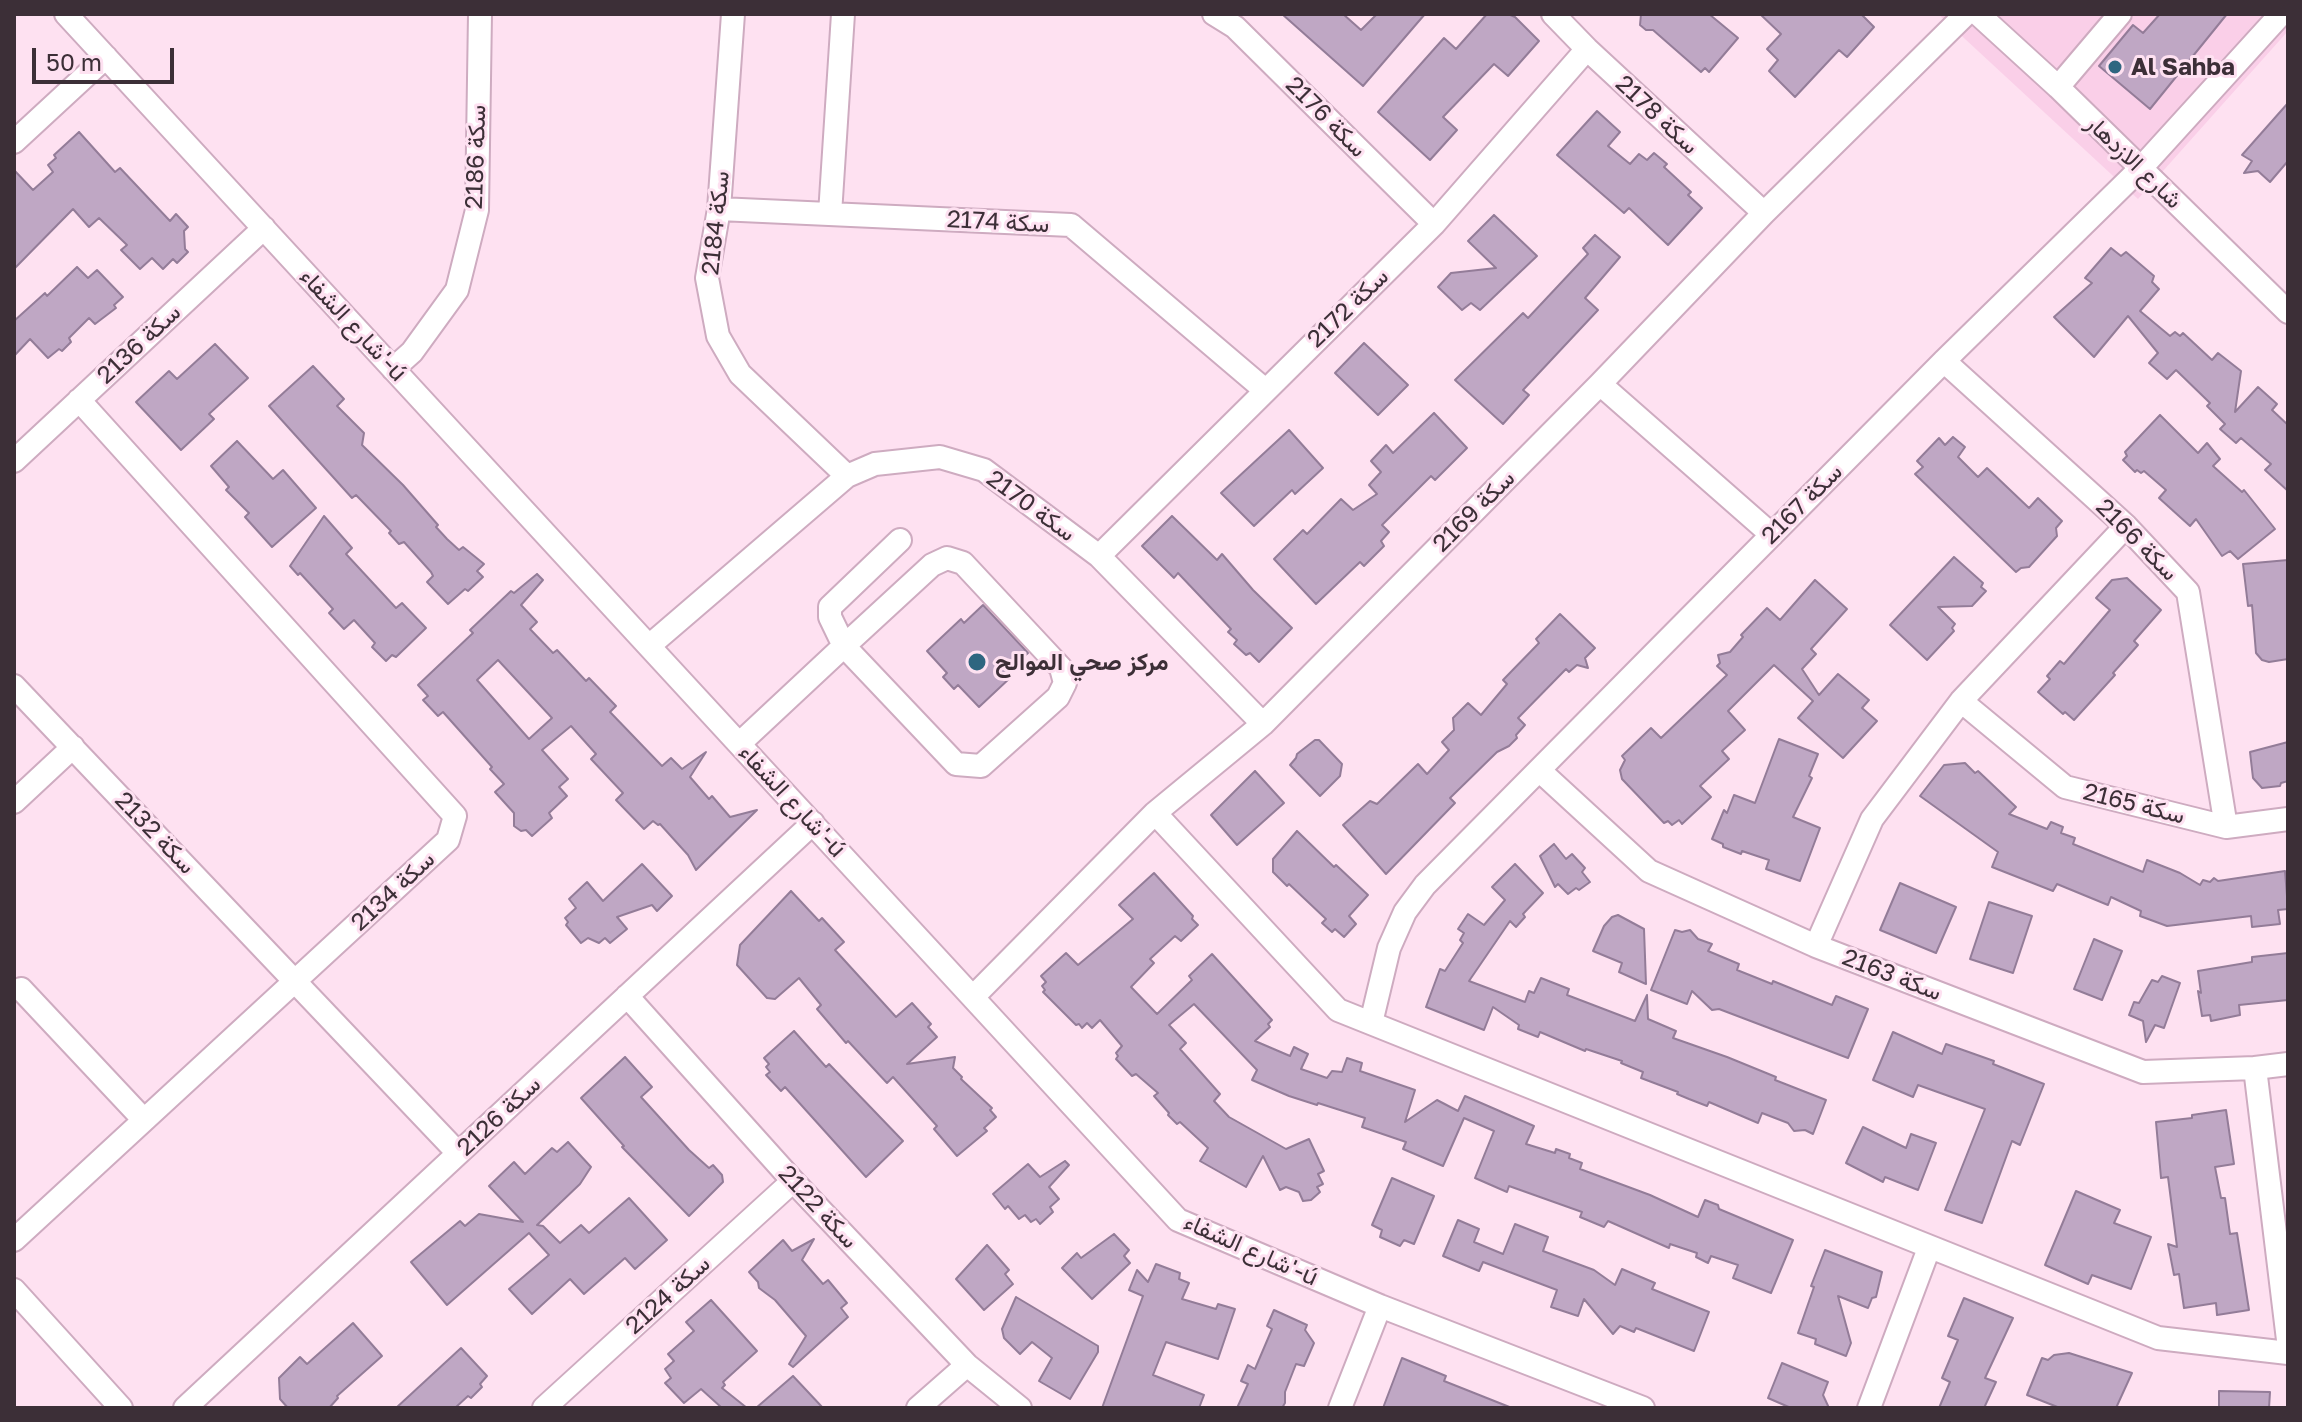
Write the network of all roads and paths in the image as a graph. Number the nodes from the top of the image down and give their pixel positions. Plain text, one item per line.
1 (66, 14) edge
2 (733, 14) edge
3 (843, 14) edge
4 (1214, 14) edge
5 (1553, 14) edge
6 (1966, 14) edge
7 (1978, 14) edge
8 (2120, 14) edge
9 (2281, 14) edge
10 (474, 15) edge
11 (1587, 49) junction
12 (106, 57) junction
13 (2058, 87) junction
14 (14, 142) edge
15 (2141, 168) junction
16 (719, 209) junction
17 (1764, 213) junction
18 (830, 214) junction
19 (1434, 224) junction
20 (264, 228) junction
21 (2288, 312) edge
22 (1944, 361) junction
23 (393, 369) junction
24 (1600, 384) junction
25 (1265, 390) junction
26 (79, 400) junction
27 (14, 461) edge
28 (847, 476) junction
29 (2126, 526) junction
30 (1772, 535) junction
31 (900, 540) dead end
32 (1099, 556) junction
33 (649, 646) junction
34 (844, 646) junction
35 (14, 686) edge
36 (1961, 701) junction
37 (1263, 724) junction
38 (739, 744) junction
39 (73, 747) junction
40 (1539, 770) junction
41 (14, 802) edge
42 (1155, 813) junction
43 (2288, 819) edge
44 (813, 823) junction
45 (2226, 827) junction
46 (1816, 946) junction
47 (296, 981) junction
48 (21, 989) dead end
49 (627, 996) junction
50 (973, 997) junction
51 (1371, 1023) junction
52 (2288, 1064) edge
53 (2255, 1068) junction
54 (144, 1120) junction
55 (458, 1153) junction
56 (793, 1181) junction
57 (14, 1240) edge
58 (1929, 1248) junction
59 (14, 1290) edge
60 (1380, 1306) junction
61 (2288, 1340) edge
62 (2288, 1353) edge
63 (967, 1365) junction
64 (1607, 1401) edge
65 (121, 1408) edge
66 (185, 1408) edge
67 (544, 1408) edge
68 (918, 1408) edge
69 (1020, 1408) edge
70 (1340, 1408) edge
71 (1643, 1408) edge
72 (1869, 1408) edge

1 - 12 street, شارع الشفاء'-ú
2 - 16 street, سكة 2184
3 - 18 street
4 - 19 street, سكة 2176
5 - 11 street, سكة 2178
6 - 17 street, سكة 2169
7 - 13 street, شارع الازدهار
8 - 13 street
9 - 15 street, سكة 2167
10 - 23 street, سكة 2186
11 - 17 street, سكة 2178
11 - 19 street, سكة 2172
12 - 14 street
12 - 20 street, شارع الشفاء'-ú
13 - 15 street, شارع الازدهار
15 - 21 street, شارع الازدهار
15 - 22 street, سكة 2167
16 - 18 street, سكة 2174
16 - 28 street, سكة 2184
17 - 24 street, سكة 2169
18 - 25 street, سكة 2174
19 - 25 street, سكة 2172
20 - 23 street, شارع الشفاء'-ú
20 - 26 street, سكة 2136
22 - 29 street, سكة 2166
22 - 30 street, سكة 2167
23 - 33 street, شارع الشفاء'-ú
24 - 30 street
24 - 37 street, سكة 2169
25 - 32 street, سكة 2172
26 - 27 street, سكة 2136
26 - 47 street, سكة 2134
28 - 32 street, سكة 2170
28 - 33 street, سكة 2170
29 - 36 street
29 - 45 street, سكة 2166
30 - 40 street, سكة 2167
31 - 34 street
32 - 37 street, سكة 2170
33 - 38 street, شارع الشفاء'-ú
34 - 34 street
34 - 38 street
35 - 39 street, سكة 2132
36 - 45 street, سكة 2165
36 - 46 street
37 - 42 street, سكة 2169
38 - 44 street, شارع الشفاء'-ú
39 - 41 street
39 - 47 street, سكة 2132
40 - 46 street, سكة 2163
40 - 51 street, سكة 2167
42 - 50 street, سكة 2169
42 - 51 street
43 - 45 street, سكة 2165
44 - 49 street, سكة 2126
44 - 50 street, شارع الشفاء'-ú
46 - 53 street, سكة 2163
47 - 54 street, سكة 2134
47 - 55 street, سكة 2132
48 - 54 street
49 - 55 street, سكة 2126
49 - 56 street, سكة 2122
50 - 60 street, شارع الشفاء'-ú
51 - 58 street
52 - 53 street, سكة 2163
53 - 61 street
54 - 57 street, سكة 2134
55 - 66 street, سكة 2126
56 - 63 street, سكة 2122
56 - 67 street, سكة 2124
58 - 62 street
58 - 72 street
59 - 65 street
60 - 64 street, شارع الشفاء'-ú
60 - 70 street
63 - 68 street
63 - 69 street, سكة 2122
64 - 71 street, شارع الشفاء'-ú

